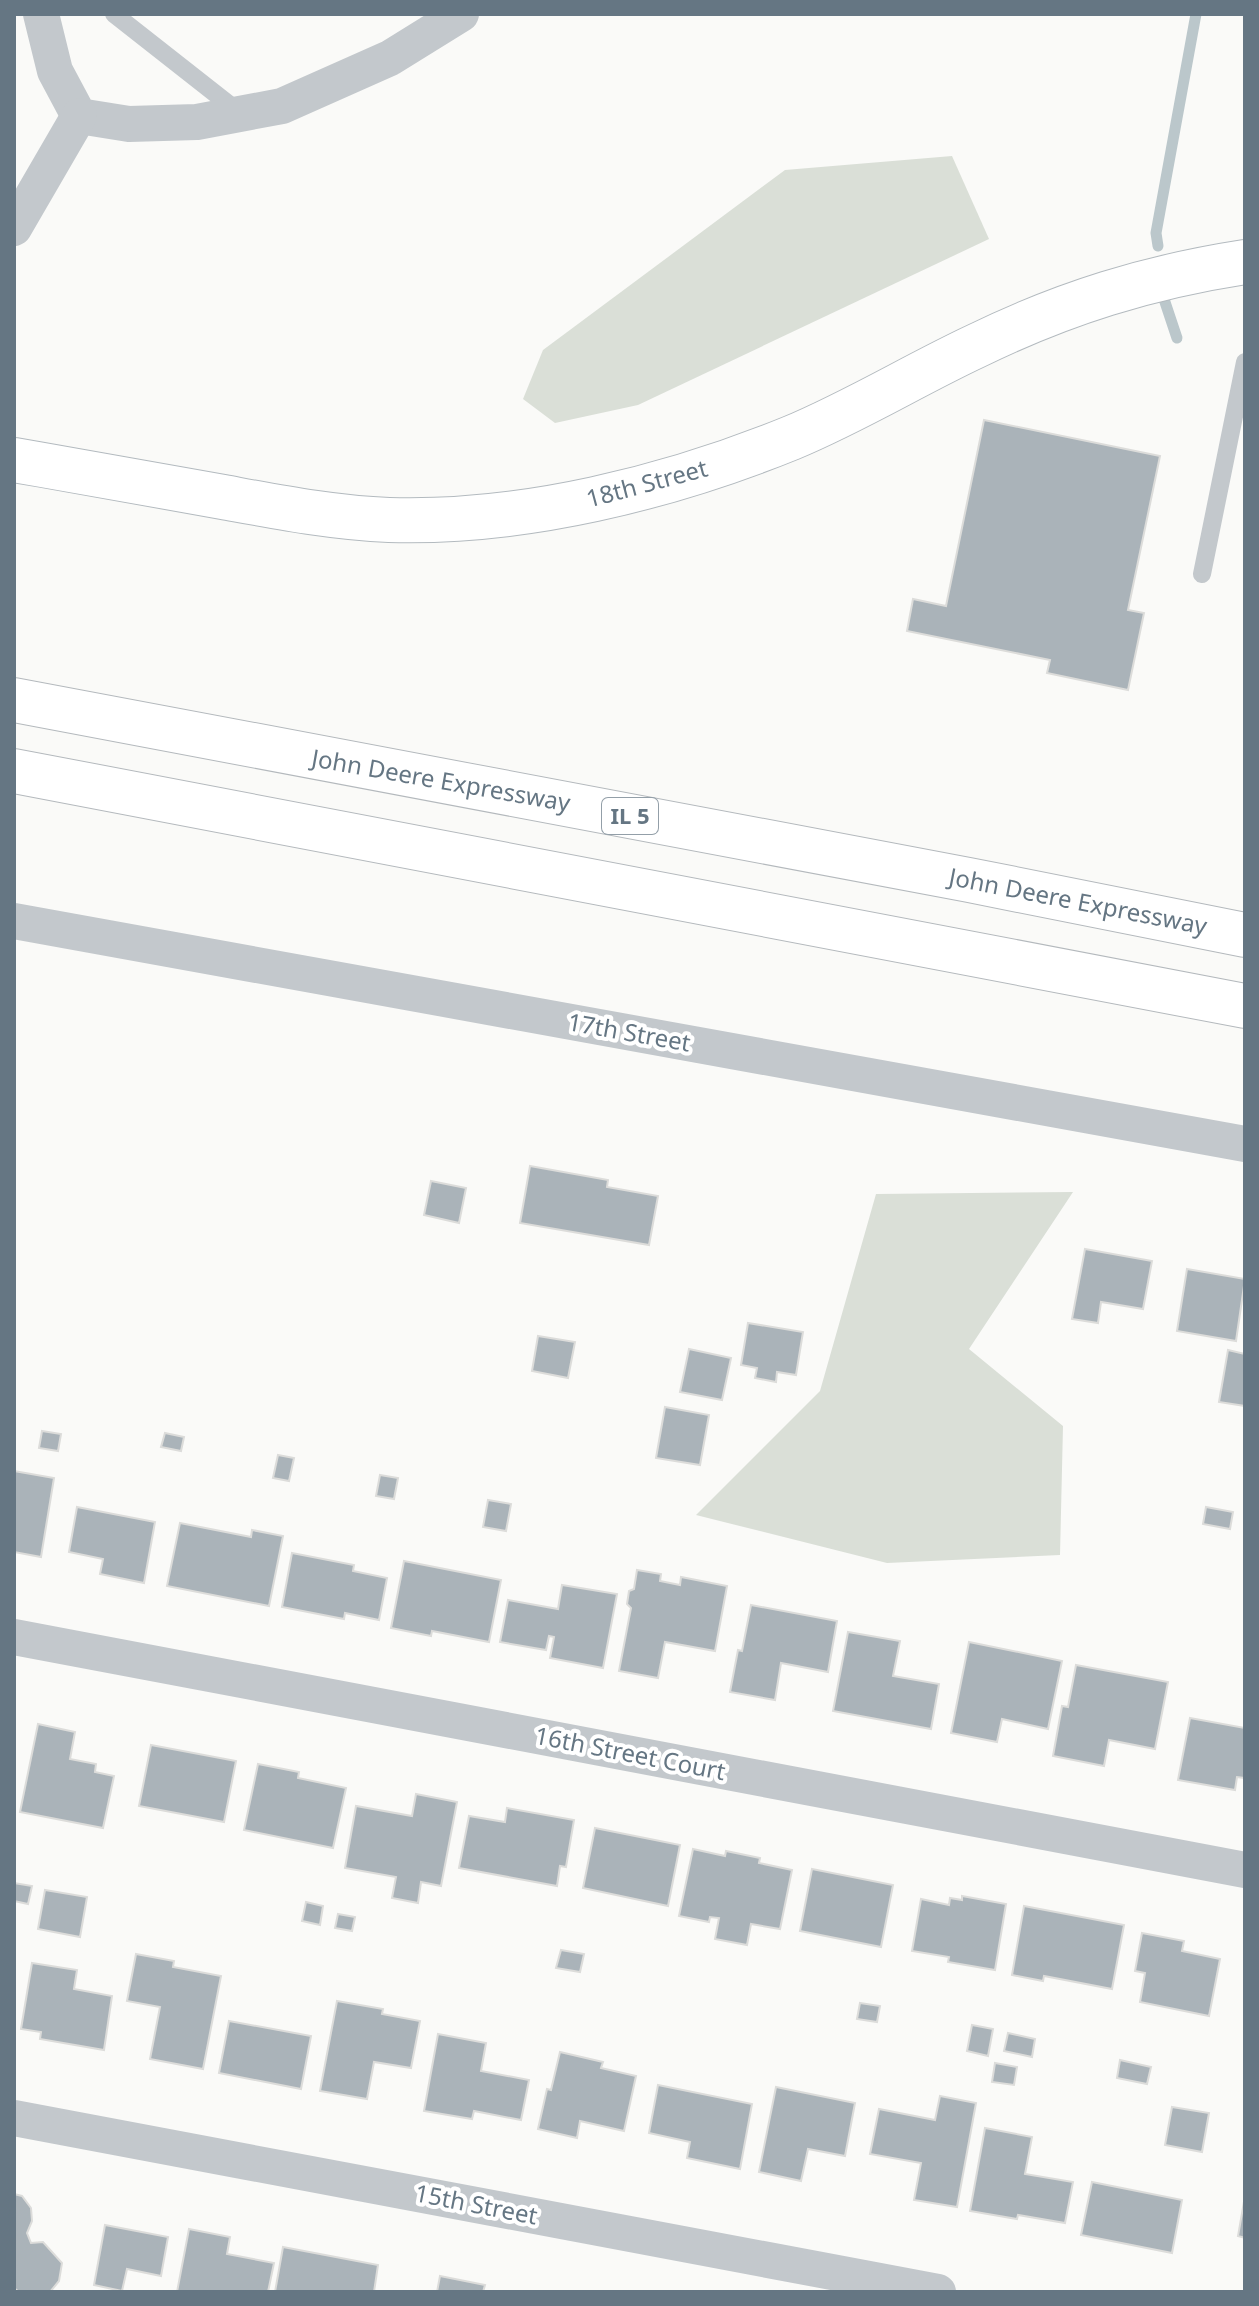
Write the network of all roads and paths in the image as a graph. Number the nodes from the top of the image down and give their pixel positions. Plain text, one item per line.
1 (41, 14) edge
2 (114, 14) edge
3 (461, 14) edge
4 (240, 113) junction
5 (79, 116) junction
6 (14, 228) edge
7 (1245, 262) edge
8 (1245, 362) edge
9 (14, 460) edge
10 (1202, 574) dead end
11 (14, 700) edge
12 (14, 771) edge
13 (14, 921) edge
14 (1245, 935) edge
15 (930, 946) junction
16 (1245, 1006) edge
17 (1245, 1033) edge
18 (1245, 1144) edge
19 (14, 1637) edge
20 (1245, 1870) edge
21 (14, 2118) edge
22 (938, 2292) edge

1 - 5 street
2 - 4 lane
3 - 4 street
4 - 5 street
5 - 6 street
7 - 9 main road, 18th Street
8 - 10 lane
11 - 14 main road, John Deere Expressway / IL 5
12 - 15 main road
13 - 18 street, 17th Street
15 - 16 main road
15 - 17 main road
19 - 20 street, 16th Street Court
21 - 22 street, 15th Street

